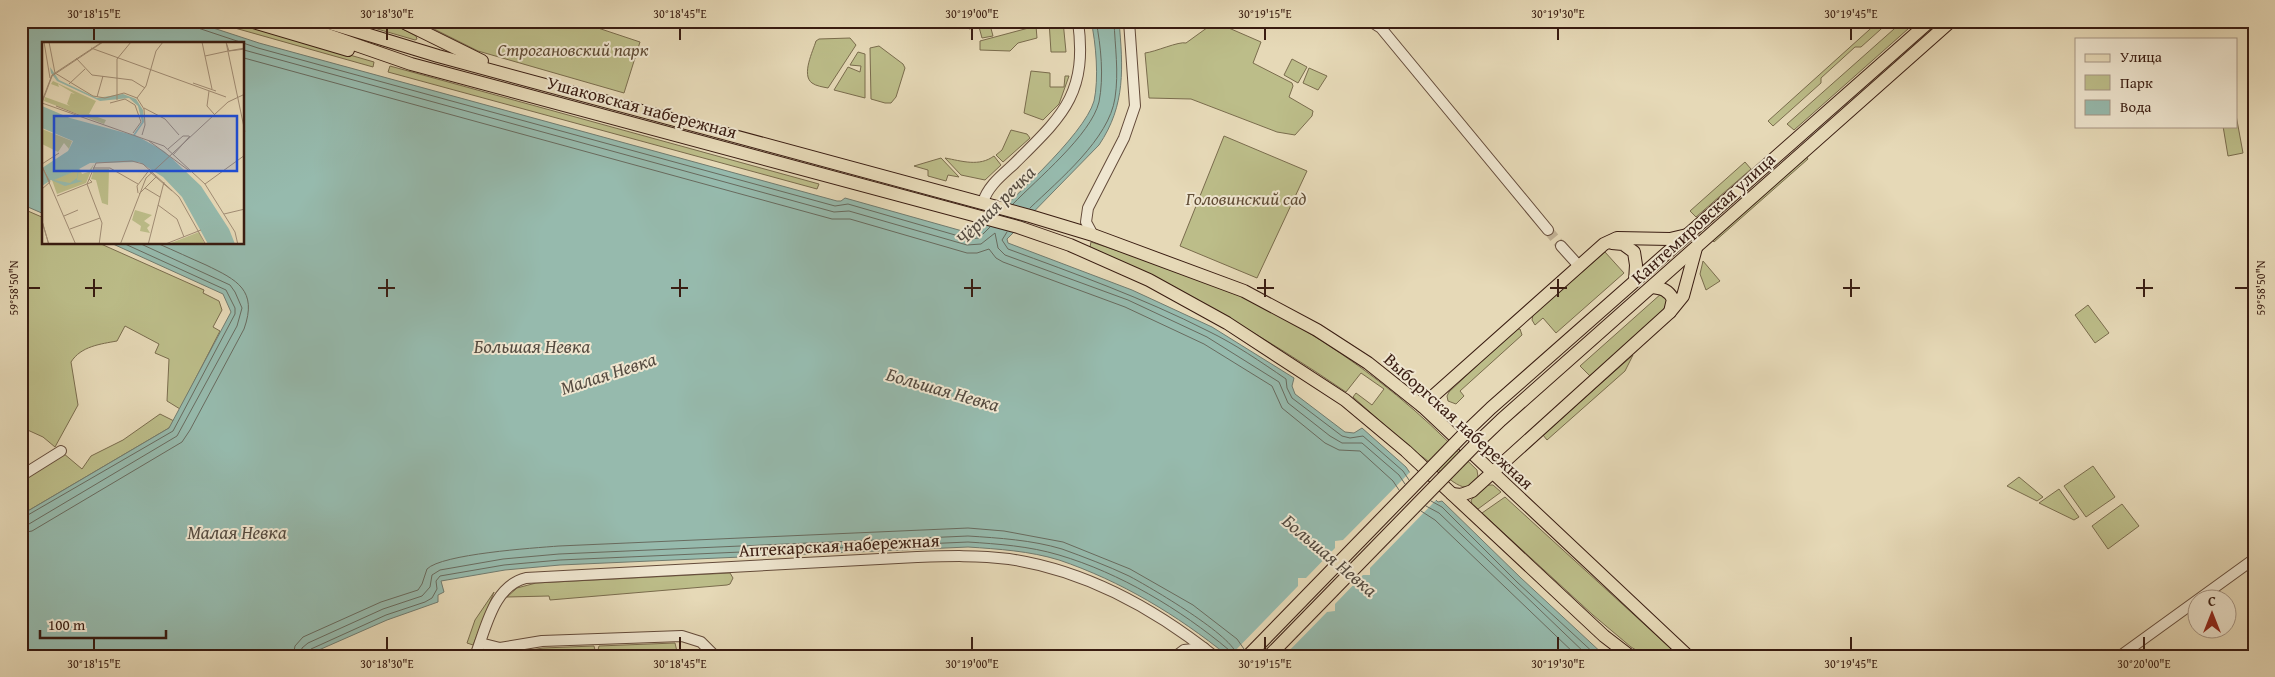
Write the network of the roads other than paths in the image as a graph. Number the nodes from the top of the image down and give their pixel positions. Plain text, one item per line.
1 (250, 21) edge
2 (287, 21) edge
3 (323, 21) edge
4 (402, 21) edge
5 (1078, 21) edge
6 (1129, 21) edge
7 (1370, 21) edge
8 (1930, 21) edge
9 (1951, 21) edge
10 (412, 64) junction
11 (526, 78) junction
12 (982, 202) junction
13 (1030, 216) joint
14 (1548, 230) tunnel mouth
15 (1690, 234) junction
16 (1093, 235) junction
17 (1604, 244) junction
18 (1561, 246) tunnel mouth
19 (1697, 246) junction
20 (1579, 266) junction
21 (1635, 281) junction
22 (1652, 287) junction
23 (1670, 312) junction
24 (1422, 406) junction
25 (60, 452) dead end
26 (1493, 473) junction
27 (21, 476) edge
28 (1452, 494) junction
29 (2254, 559) edge
30 (480, 643) junction
31 (1204, 648) junction
32 (475, 656) edge
33 (715, 656) edge
34 (1176, 656) edge
35 (1214, 656) edge
36 (1248, 656) edge
37 (1269, 656) edge
38 (1630, 656) edge
39 (1688, 656) edge
40 (2120, 656) edge

1 - 10 main road
2 - 10 main road, Ушаковская набережная
3 - 11 main road, Ушаковская набережная
4 - 11 main road
5 - 12 street
6 - 16 street
7 - 14 street
8 - 15 main road, Кантемировская улица
9 - 19 main road, Кантемировская улица
10 - 28 main road, Ушаковская набережная
11 - 12 main road, Ушаковская набережная
12 - 13 main road, Ушаковская набережная
13 - 16 main road, Выборгская набережная
15 - 17 main road
15 - 21 main road, Кантемировская улица
16 - 24 main road, Выборгская набережная
17 - 20 main road
17 - 21 main road
18 - 20 street
19 - 22 main road, Кантемировская улица
19 - 23 main road
20 - 24 main road
21 - 36 main road, Кантемировская улица, bridge
22 - 23 main road
22 - 37 main road, Кантемировская улица, bridge
23 - 26 main road
24 - 26 main road, Выборгская набережная
25 - 27 street
26 - 28 main road
26 - 39 main road, Выборгская набережная
28 - 38 main road
29 - 40 street
30 - 31 street, Аптекарская набережная
30 - 32 street, Аптекарская набережная
30 - 33 street
31 - 34 street
31 - 35 street, Аптекарская набережная

